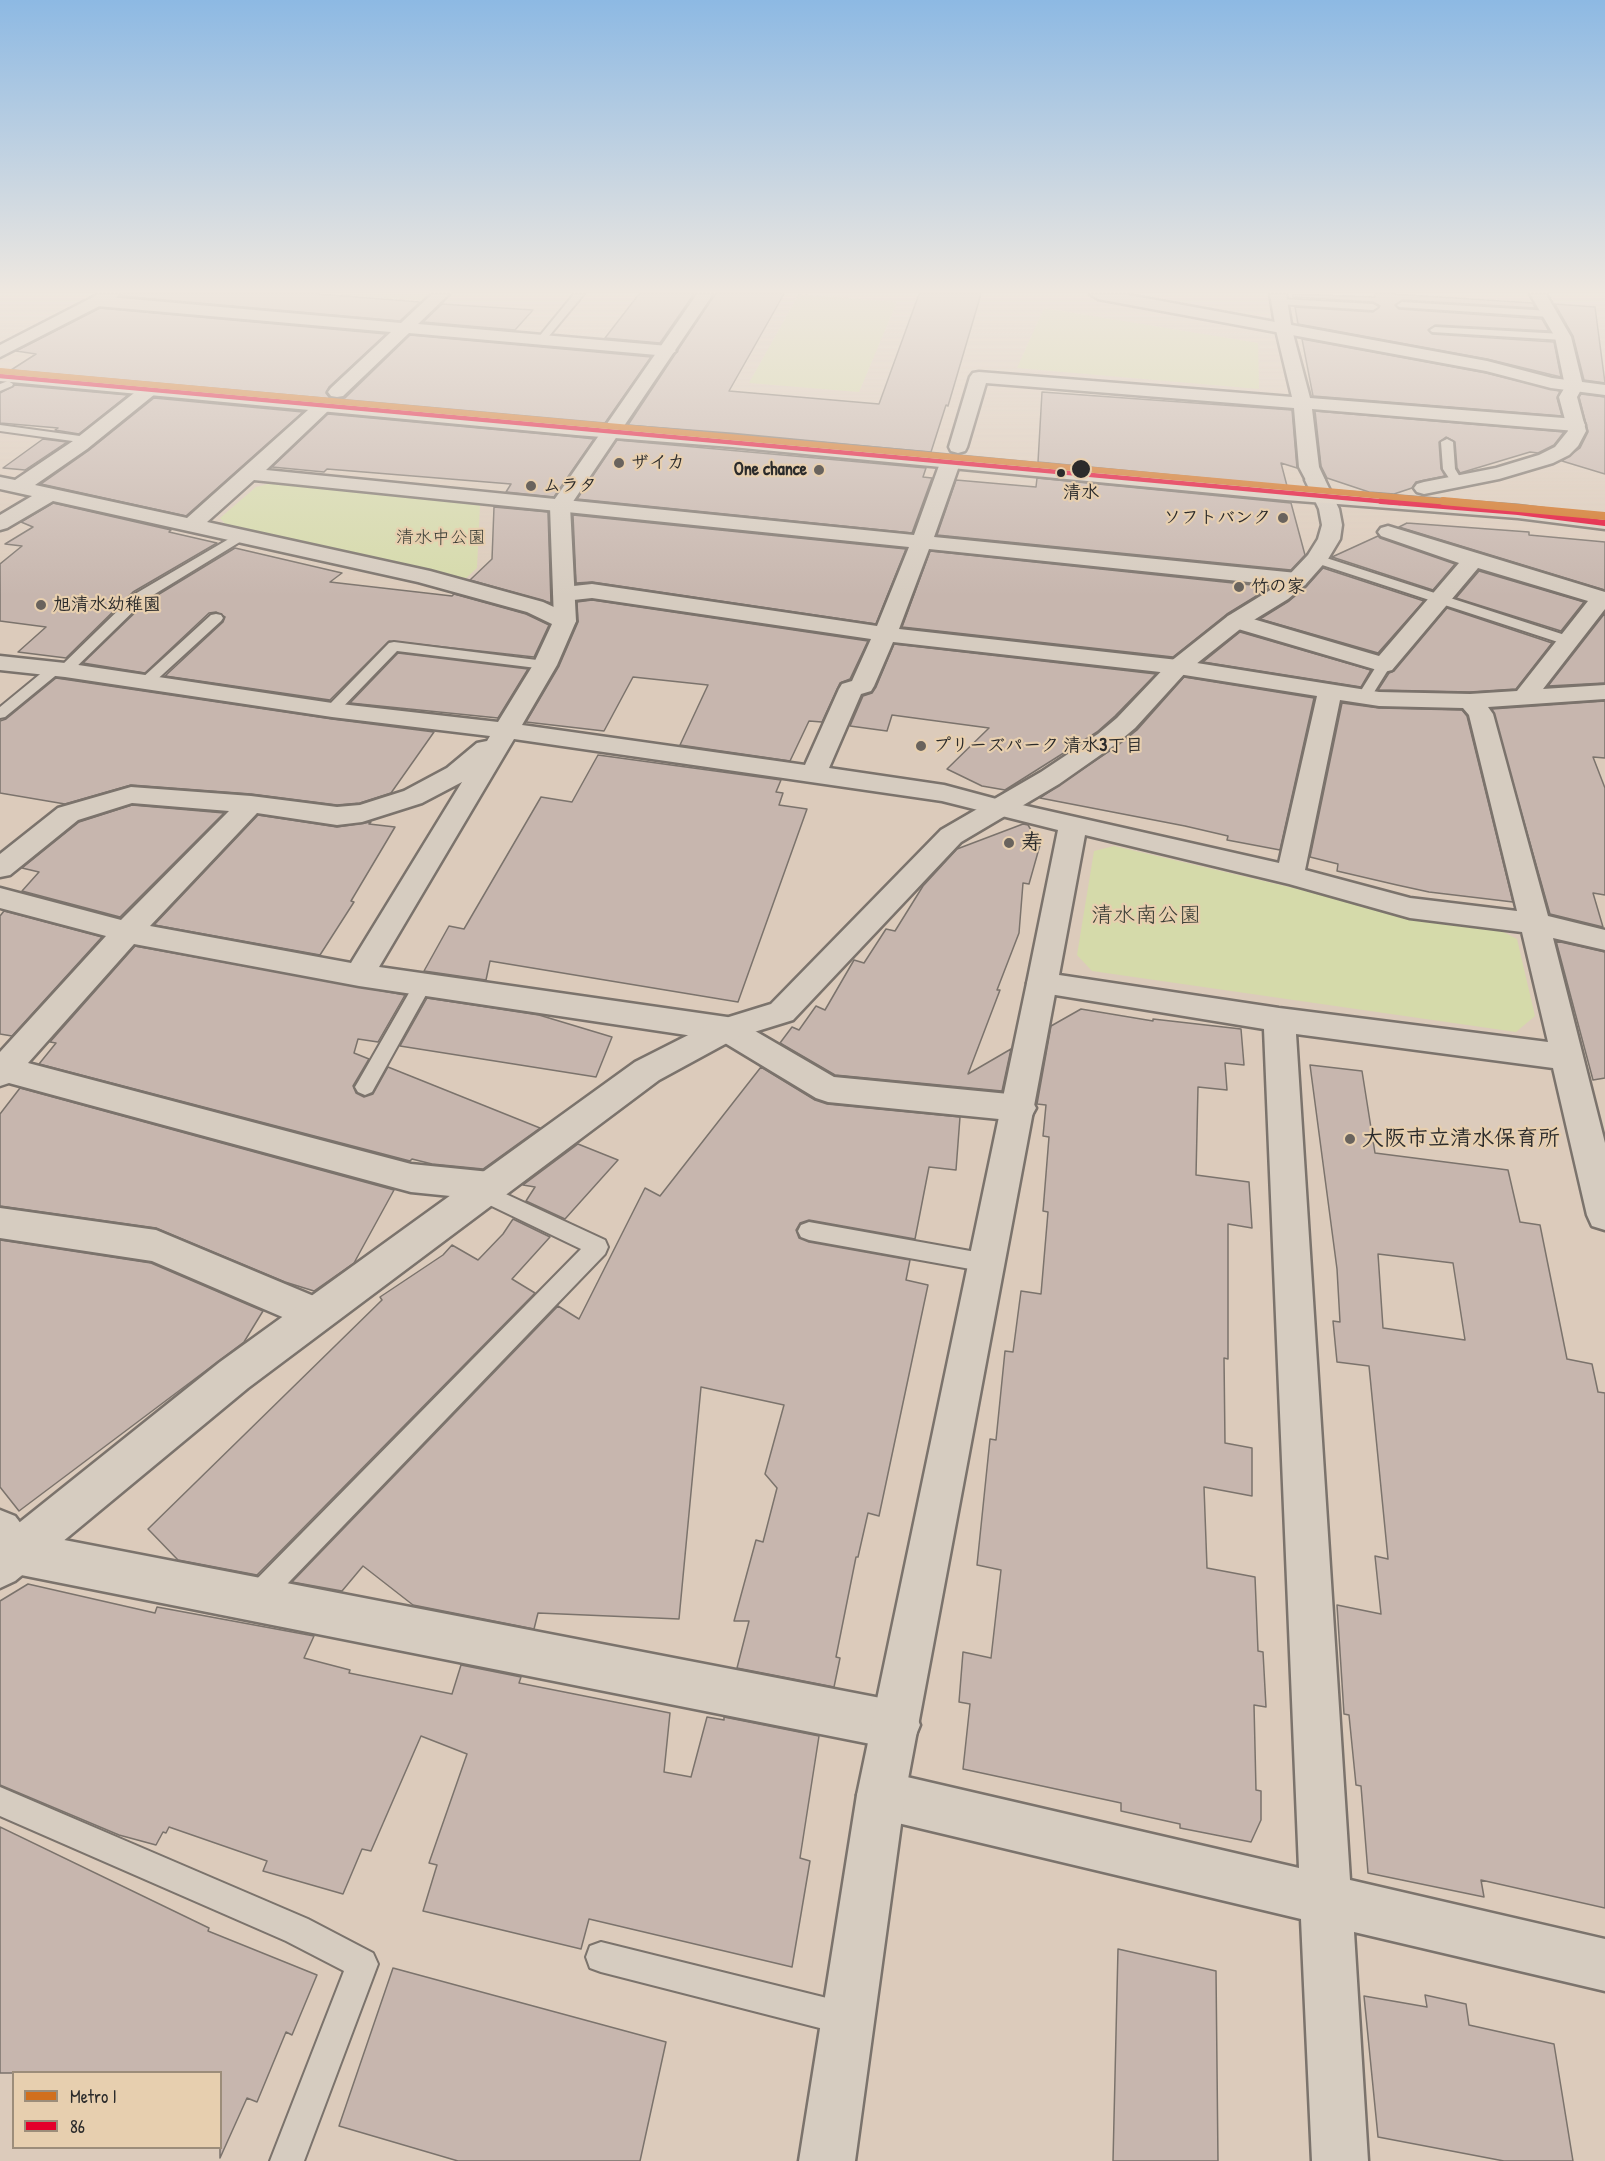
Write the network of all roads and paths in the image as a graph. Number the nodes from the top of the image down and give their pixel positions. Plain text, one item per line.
1 (143, 395) edge
2 (202, 395) edge
3 (365, 395) edge
4 (637, 395) edge
5 (974, 395) edge
6 (1210, 395) edge
7 (1300, 395) edge
8 (1569, 395) edge
9 (1302, 402) junction
10 (323, 406) junction
11 (616, 424) junction
12 (1576, 425) junction
13 (0, 428) edge
14 (87, 440) junction
15 (1447, 442) dead end
16 (954, 455) junction
17 (250, 474) junction
18 (1457, 483) junction
19 (9, 485) edge
20 (1319, 488) junction
21 (1424, 488) junction
22 (51, 493) junction
23 (1605, 504) edge
24 (560, 506) junction
25 (1605, 523) edge
26 (0, 524) edge
27 (190, 526) junction
28 (1388, 532) dead end
29 (240, 537) junction
30 (922, 542) junction
31 (1317, 559) junction
32 (1473, 560) junction
33 (1297, 580) junction
34 (564, 594) junction
35 (1604, 598) edge
36 (1439, 599) junction
37 (216, 618) dead end
38 (565, 621) junction
39 (1236, 621) junction
40 (885, 634) junction
41 (1566, 640) junction
42 (0, 663) edge
43 (1384, 664) junction
44 (544, 665) junction
45 (1178, 668) junction
46 (60, 669) junction
47 (146, 682) junction
48 (1330, 692) junction
49 (1605, 692) edge
50 (1525, 696) junction
51 (1364, 697) junction
52 (1470, 701) junction
53 (332, 710) junction
54 (0, 714) edge
55 (506, 730) junction
56 (814, 774) junction
57 (251, 804) junction
58 (998, 808) junction
59 (1073, 824) junction
60 (0, 868) edge
61 (1290, 875) junction
62 (0, 898) edge
63 (1535, 923) junction
64 (128, 932) junction
65 (1605, 940) edge
66 (359, 975) junction
67 (1042, 983) junction
68 (423, 984) junction
69 (1279, 1020) junction
70 (727, 1029) junction
71 (1566, 1057) junction
72 (2, 1071) edge
73 (365, 1087) dead end
74 (1019, 1108) junction
75 (486, 1189) junction
76 (1605, 1215) edge
77 (0, 1223) edge
78 (809, 1231) dead end
79 (987, 1263) junction
80 (315, 1314) junction
81 (5, 1550) edge
82 (253, 1600) junction
83 (896, 1725) junction
84 (881, 1795) junction
85 (0, 1801) edge
86 (1326, 1898) junction
87 (601, 1958) dead end
88 (1605, 1965) edge
89 (847, 2019) junction
90 (287, 2161) edge
91 (827, 2161) edge
92 (1340, 2161) edge

1 - 14 street
2 - 10 highway
3 - 11 highway
4 - 11 street
5 - 16 street
6 - 9 street
7 - 9 street
8 - 12 street
9 - 12 street
9 - 20 street
10 - 11 highway
10 - 17 street
11 - 16 highway
11 - 24 street
12 - 18 street
13 - 14 lane
14 - 19 street
15 - 18 lane
16 - 20 highway
16 - 30 street
17 - 24 street
17 - 27 street
18 - 21 street
19 - 22 street
20 - 21 highway
20 - 25 highway
20 - 31 street
21 - 23 highway
22 - 26 street
22 - 27 street
24 - 30 street
24 - 34 street
27 - 29 street
28 - 32 street
29 - 38 street
29 - 46 lane
30 - 33 street
30 - 40 street
31 - 33 street
31 - 36 lane
32 - 35 street
32 - 36 street
33 - 39 street
34 - 38 street
34 - 40 street
35 - 41 street
36 - 41 lane
36 - 43 street
37 - 47 lane
38 - 44 street
39 - 43 street
39 - 45 street
40 - 45 street
40 - 56 street
41 - 50 street
42 - 46 street
43 - 51 lane
44 - 53 lane
44 - 55 street
45 - 48 street
45 - 58 street
46 - 47 street
46 - 54 lane
47 - 53 street
48 - 51 street
48 - 61 street
49 - 50 street
50 - 52 street
51 - 52 street
52 - 63 street
53 - 55 street
55 - 56 street
55 - 57 street
55 - 66 street
56 - 58 street
57 - 60 street
57 - 64 street
58 - 59 street
58 - 70 street
59 - 61 street
59 - 67 street
61 - 63 street
62 - 64 street
63 - 65 street
63 - 71 street
64 - 66 street
64 - 72 street
66 - 68 street
67 - 69 street
67 - 74 street
68 - 70 street
68 - 73 lane
69 - 71 street
69 - 86 street
70 - 74 street
70 - 75 street
71 - 76 street
72 - 75 street
74 - 79 street
75 - 80 street
75 - 82 lane
77 - 80 street
78 - 79 lane
79 - 83 street
80 - 81 street
81 - 82 street
82 - 83 street
83 - 84 street
84 - 86 street
84 - 89 street
85 - 90 lane
86 - 88 street
86 - 92 street
87 - 89 lane
89 - 91 street

